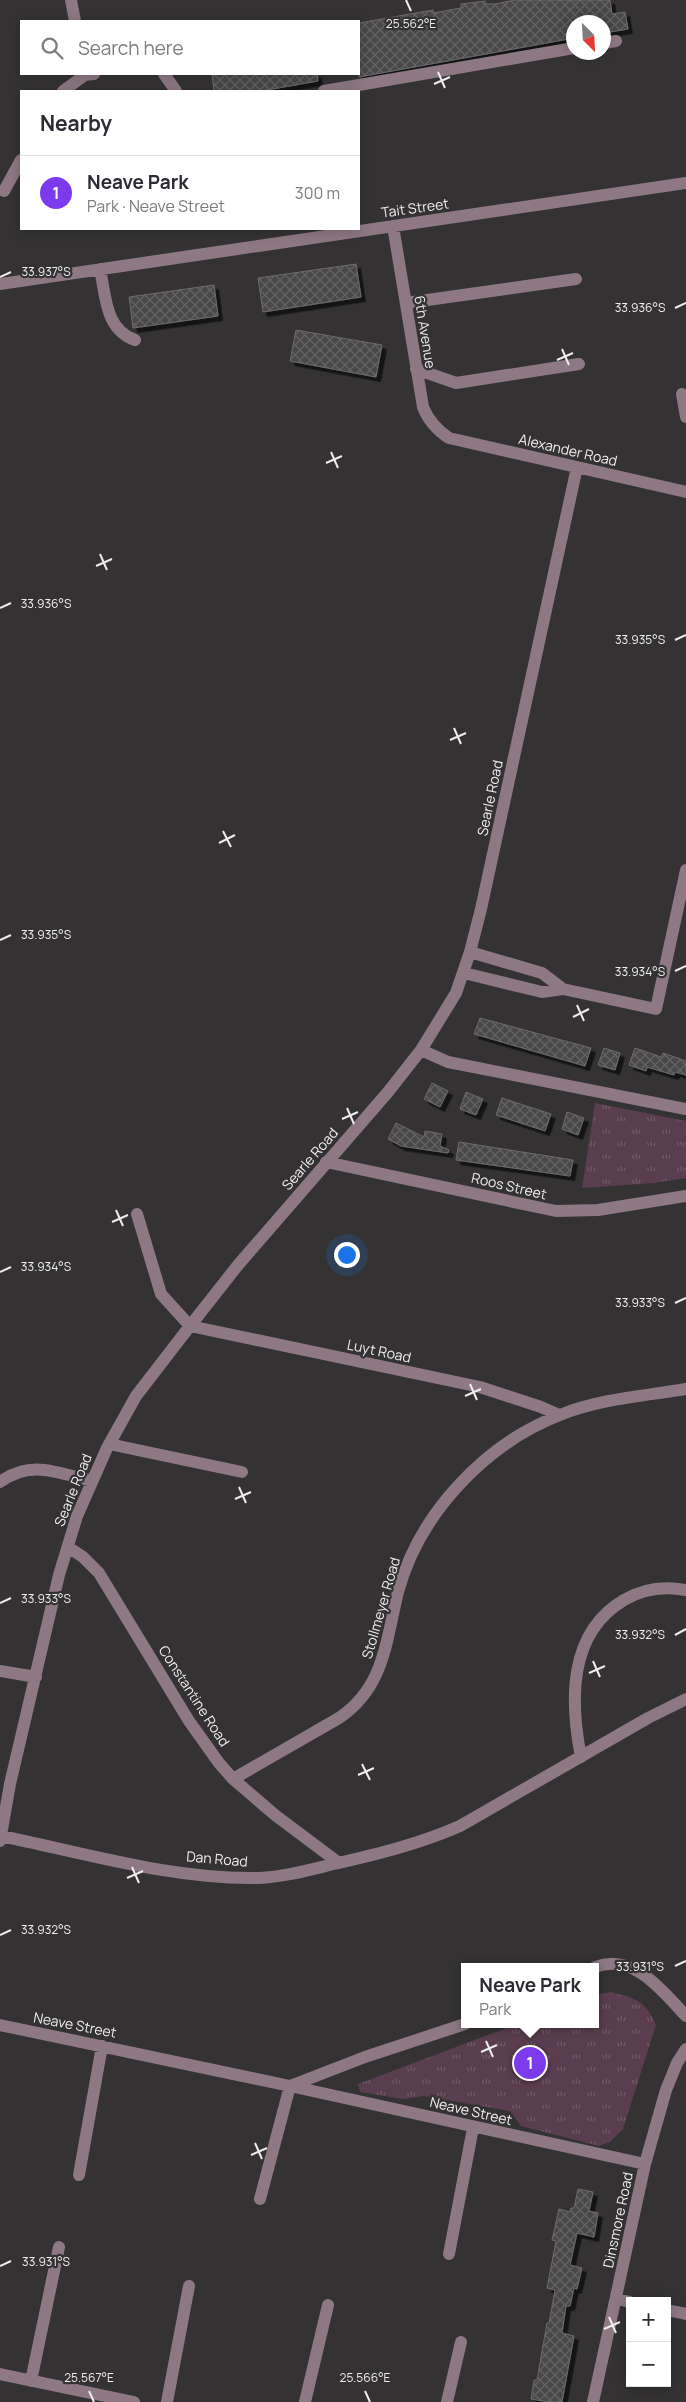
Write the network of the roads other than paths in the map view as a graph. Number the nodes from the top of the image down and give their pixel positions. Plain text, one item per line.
1 (71, 0) edge
2 (75, 20) edge
3 (566, 49) edge
4 (87, 75) edge
5 (165, 75) edge
6 (64, 90) edge
7 (175, 90) edge
8 (330, 90) edge
9 (20, 162) edge
10 (686, 183) edge
11 (4, 191) dead end
12 (393, 226) junction
13 (100, 269) junction
14 (576, 279) dead end
15 (0, 284) edge
16 (406, 303) junction
17 (135, 340) dead end
18 (579, 364) dead end
19 (416, 369) junction
20 (682, 394) dead end
21 (686, 417) edge
22 (445, 435) joint
23 (577, 467) junction
24 (686, 492) edge
25 (686, 870) edge
26 (470, 952) junction
27 (464, 973) junction
28 (563, 989) junction
29 (421, 1050) junction
30 (686, 1108) edge
31 (326, 1162) junction
32 (686, 1196) edge
33 (137, 1214) dead end
34 (190, 1326) junction
35 (686, 1389) edge
36 (559, 1415) junction
37 (109, 1444) junction
38 (242, 1472) dead end
39 (92, 1481) junction
40 (0, 1482) edge
41 (68, 1547) junction
42 (686, 1590) edge
43 (0, 1671) edge
44 (36, 1678) junction
45 (684, 1703) edge
46 (581, 1757) junction
47 (233, 1779) junction
48 (1, 1839) edge
49 (339, 1863) junction
50 (599, 1966) edge
51 (686, 2016) edge
52 (461, 2025) edge
53 (0, 2026) edge
54 (102, 2046) junction
55 (686, 2049) edge
56 (290, 2086) junction
57 (473, 2128) junction
58 (645, 2164) junction
59 (78, 2175) dead end
60 (260, 2199) dead end
61 (60, 2247) dead end
62 (449, 2254) dead end
63 (189, 2286) dead end
64 (617, 2299) junction
65 (626, 2301) edge
66 (328, 2306) dead end
67 (671, 2311) edge
68 (686, 2314) edge
69 (462, 2342) dead end
70 (0, 2374) edge
71 (31, 2381) junction
72 (134, 2402) edge
73 (167, 2402) edge
74 (305, 2402) edge
75 (447, 2402) edge
76 (594, 2402) edge

1 - 2 street
3 - 8 street
4 - 6 street
5 - 7 street
9 - 11 street
10 - 12 street, Tait Street
12 - 13 street, Tait Street
12 - 16 street, 6th Avenue
13 - 15 street, Tait Street
13 - 17 street
14 - 16 street
16 - 19 street, 6th Avenue
18 - 19 street
19 - 22 street, 6th Avenue
20 - 21 street
22 - 23 street, Alexander Road
23 - 24 street, Alexander Road
23 - 26 street, Searle Road
25 - 28 street
26 - 27 street, Searle Road
26 - 28 street
27 - 28 street
27 - 29 street, Searle Road
29 - 30 street
29 - 31 street, Searle Road
31 - 32 street, Roos Street
31 - 34 street, Searle Road
33 - 34 street
34 - 36 street, Luyt Road
34 - 37 street, Searle Road
35 - 36 street, Stollmeyer Road
36 - 47 street, Stollmeyer Road
37 - 38 street
37 - 39 street, Searle Road
39 - 40 street
39 - 41 street, Searle Road
41 - 44 street, Searle Road
41 - 47 street, Constantine Road
42 - 46 street
43 - 44 street
44 - 48 street, Searle Road
45 - 46 street
46 - 49 street, Dan Road
47 - 49 street, Constantine Road
48 - 49 street, Dan Road
50 - 51 street
52 - 56 street
53 - 54 street, Neave Street
54 - 56 street, Neave Street
54 - 59 street
55 - 58 street, Dinsmore Road
56 - 57 street, Neave Street
56 - 60 street
57 - 58 street, Neave Street
57 - 62 street
58 - 64 street, Dinsmore Road
61 - 71 street
63 - 73 street
64 - 65 street
64 - 76 street, Dinsmore Road
66 - 74 street
67 - 68 street
69 - 75 street
70 - 71 street
71 - 72 street

